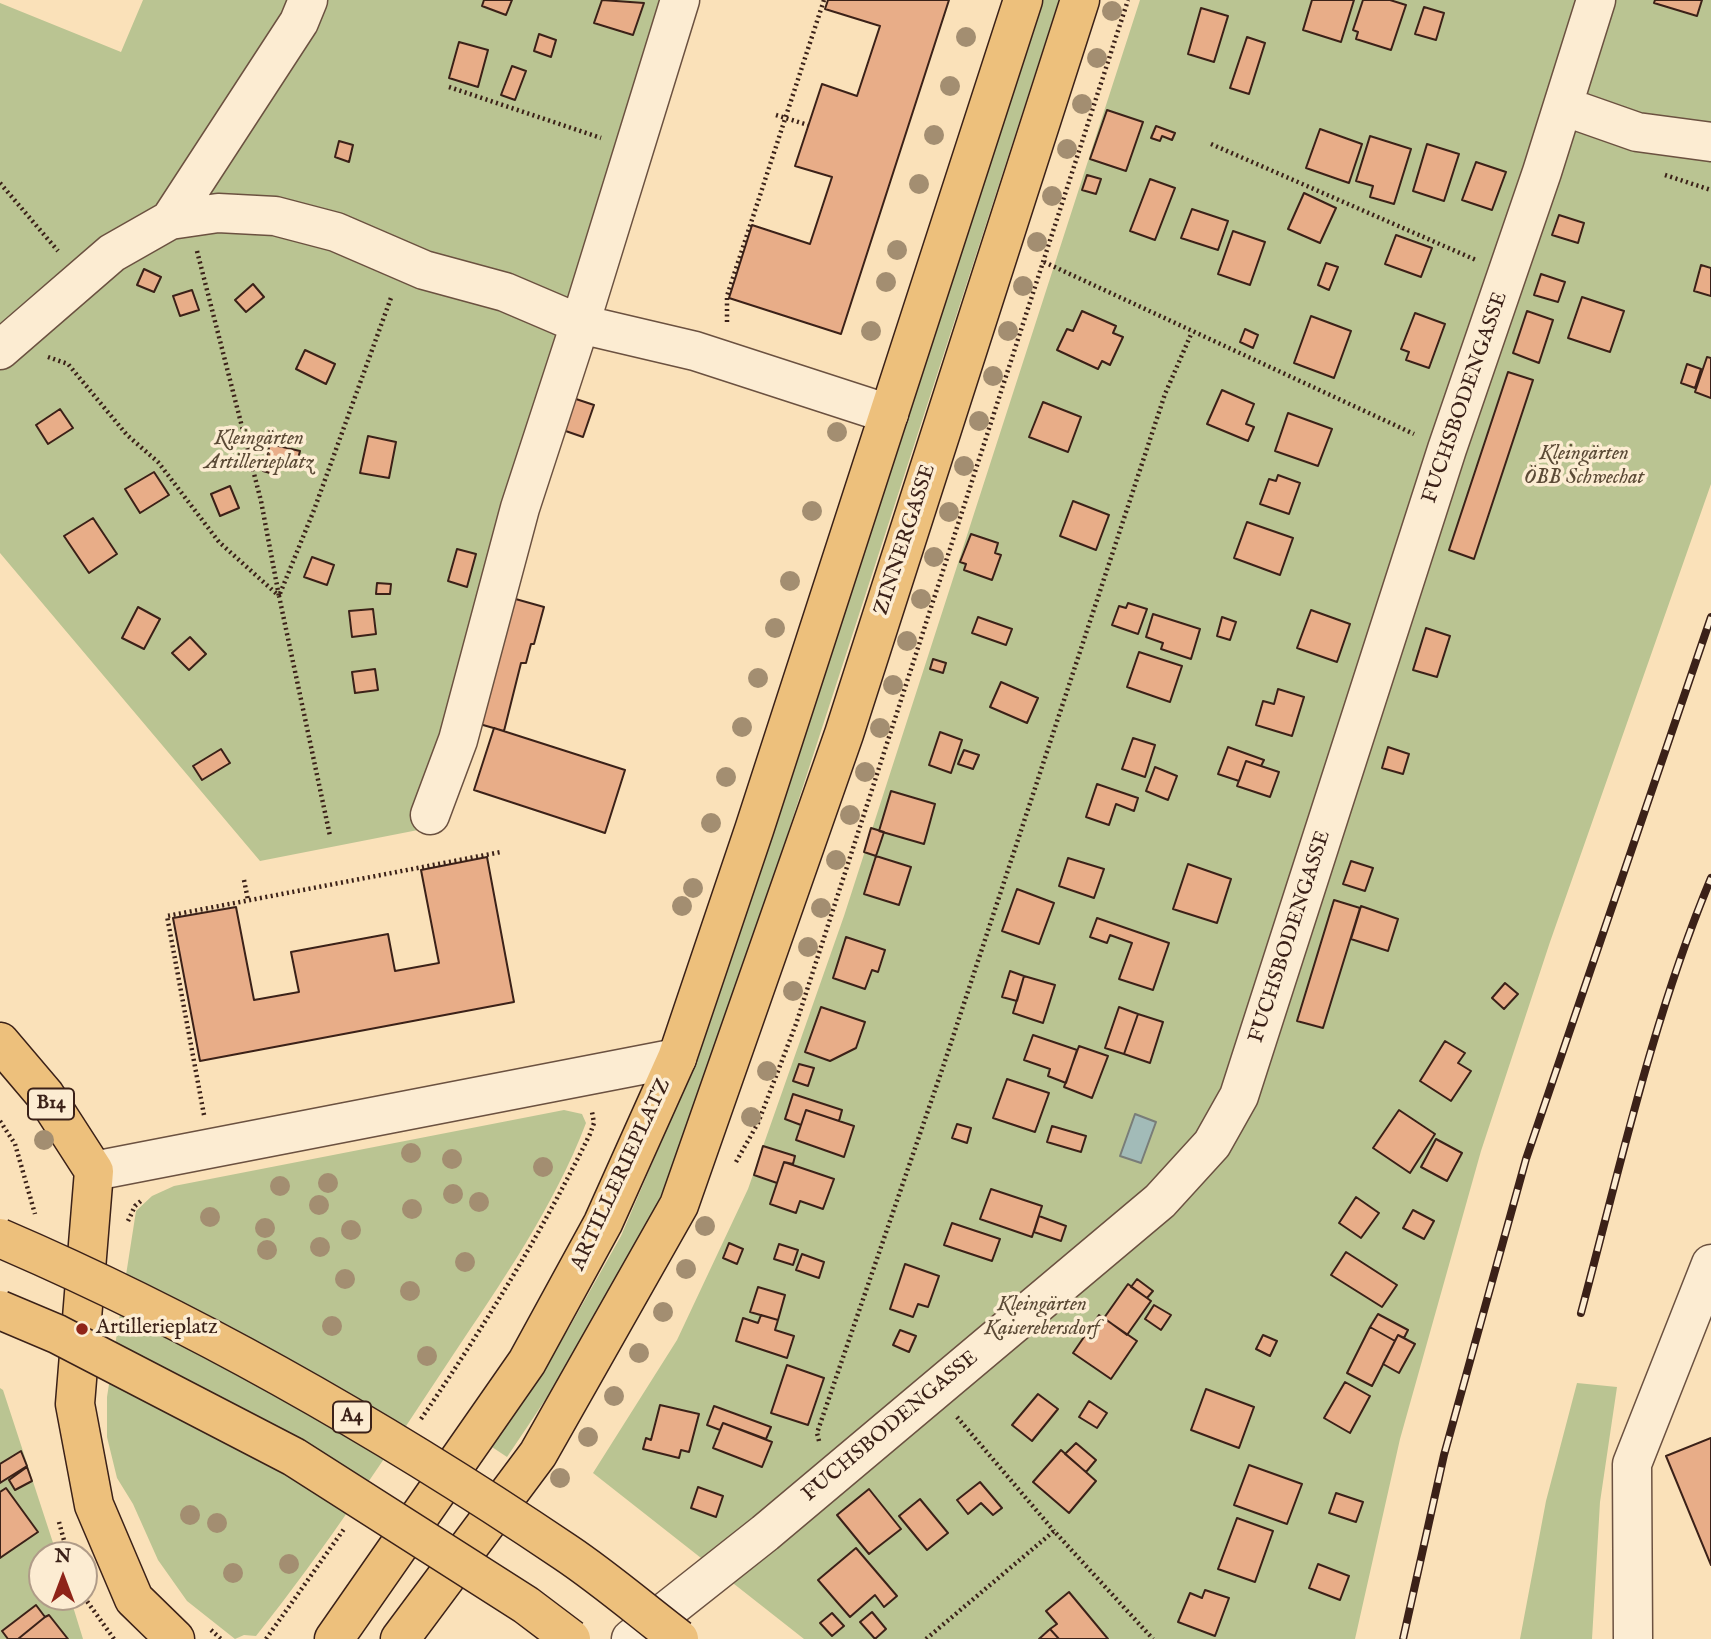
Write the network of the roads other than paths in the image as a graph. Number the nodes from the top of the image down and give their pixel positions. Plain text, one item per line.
1 (308, 0) edge
2 (680, 0) edge
3 (1023, 0) edge
4 (1080, 0) edge
5 (1597, 0) edge
6 (1563, 106) junction
7 (1711, 142) edge
8 (170, 220) junction
9 (580, 324) junction
10 (7, 344) edge
11 (889, 414) junction
12 (430, 815) dead end
13 (0, 1042) edge
14 (677, 1058) junction
15 (94, 1171) junction
16 (0, 1238) edge
17 (1711, 1264) edge
18 (0, 1310) edge
19 (189, 1630) edge
20 (334, 1639) edge
21 (400, 1639) edge
22 (571, 1639) edge
23 (631, 1639) edge
24 (679, 1639) edge
25 (1633, 1639) edge

1 - 8 street
2 - 9 street
3 - 11 main road
4 - 21 main road, ZINNERGASSE
5 - 6 street, FUCHSBODENGASSE
6 - 7 street
6 - 23 street, FUCHSBODENGASSE
8 - 9 street
8 - 10 street
9 - 11 street
9 - 12 street
11 - 14 main road
13 - 15 main road, B14
14 - 15 street, ARTILLERIEPLATZ
14 - 20 main road, ARTILLERIEPLATZ
15 - 19 main road
16 - 24 main road, A4, bridge
17 - 25 street
18 - 22 main road, bridge

